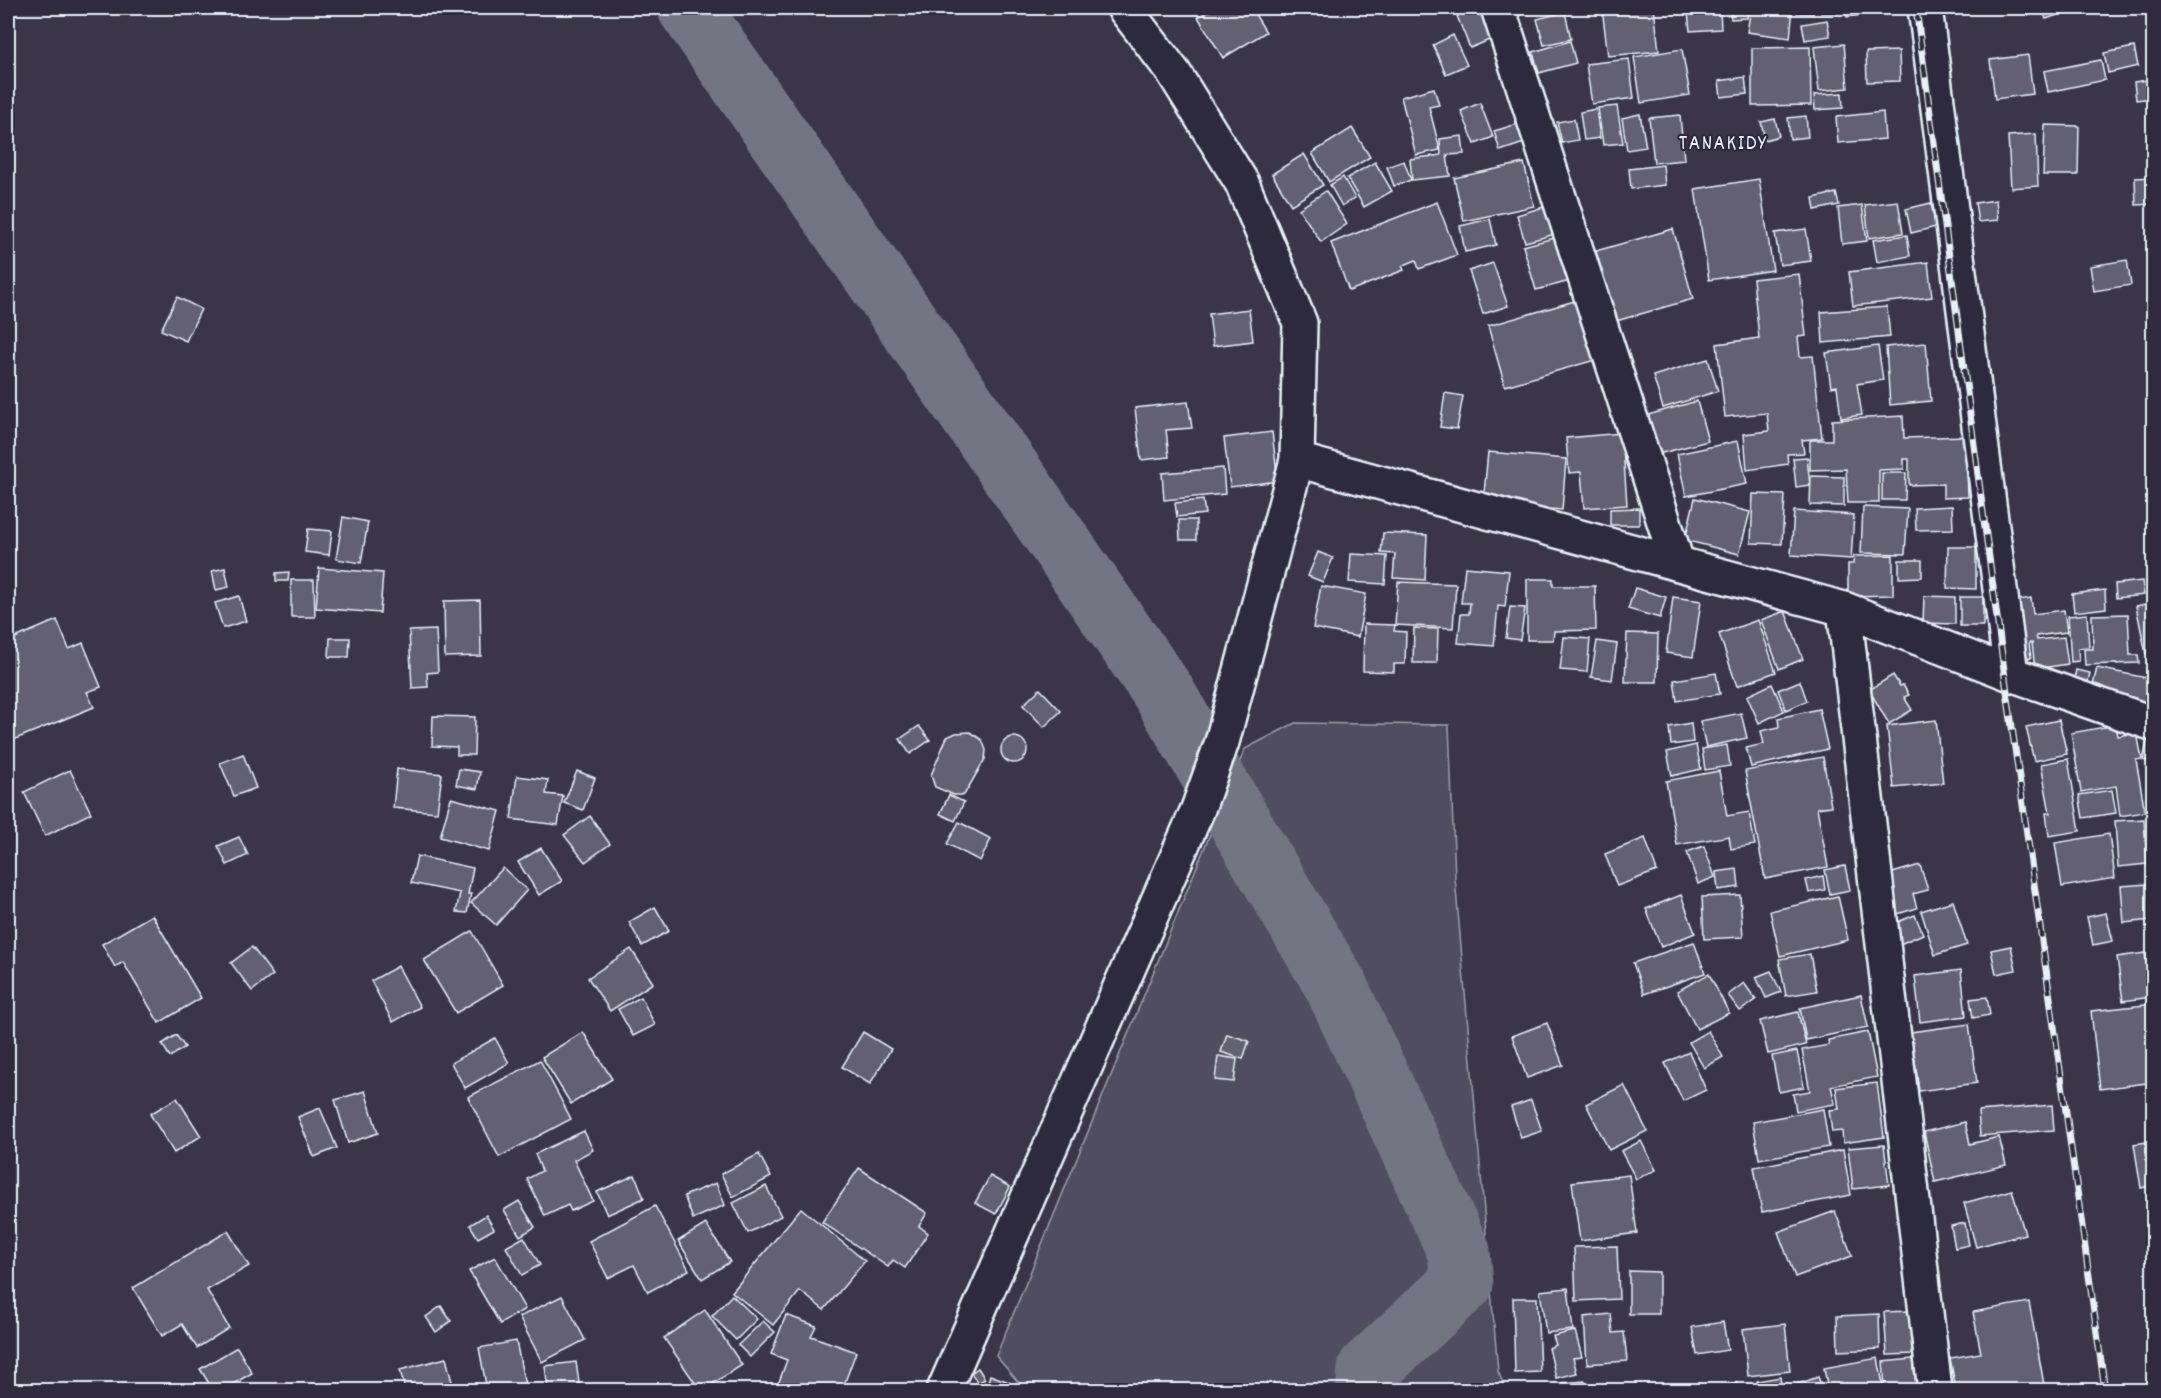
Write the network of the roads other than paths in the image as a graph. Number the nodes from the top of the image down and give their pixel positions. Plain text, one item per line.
1 (1124, 8) edge
2 (1498, 8) edge
3 (1925, 8) edge
4 (1297, 460) junction
5 (1677, 562) junction
6 (1844, 609) junction
7 (2011, 674) junction
8 (2154, 724) edge
9 (944, 1390) edge
10 (1935, 1390) edge

1 - 4 street
2 - 5 street
3 - 7 street
4 - 5 street
4 - 9 street
5 - 6 street
6 - 7 street
6 - 10 street
7 - 8 street

